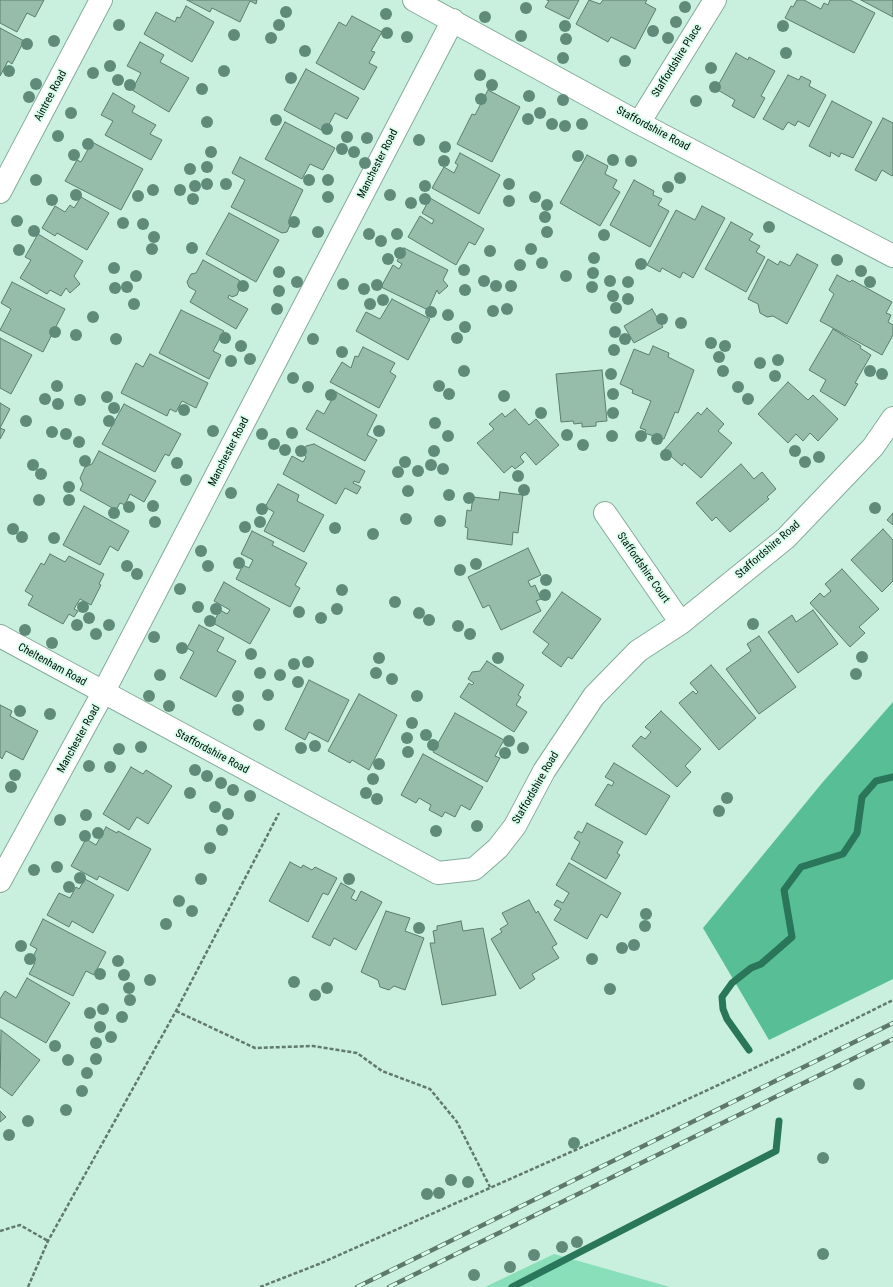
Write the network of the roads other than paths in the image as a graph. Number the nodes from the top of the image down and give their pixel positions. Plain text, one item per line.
1 (101, 0) edge
2 (414, 0) edge
3 (715, 0) edge
4 (453, 20) junction
5 (639, 123) junction
6 (0, 192) edge
7 (893, 256) edge
8 (893, 418) edge
9 (605, 513) dead end
10 (681, 623) junction
11 (0, 636) edge
12 (103, 694) junction
13 (0, 881) edge

1 - 6 street, Aintree Road
2 - 4 street, Staffordshire Road
3 - 5 street, Staffordshire Place
4 - 5 street, Staffordshire Road
4 - 12 street, Manchester Road
5 - 7 street, Staffordshire Road
8 - 10 street, Staffordshire Road
9 - 10 street, Staffordshire Court
10 - 12 street, Staffordshire Road
11 - 12 street, Cheltenham Road
12 - 13 street, Manchester Road

